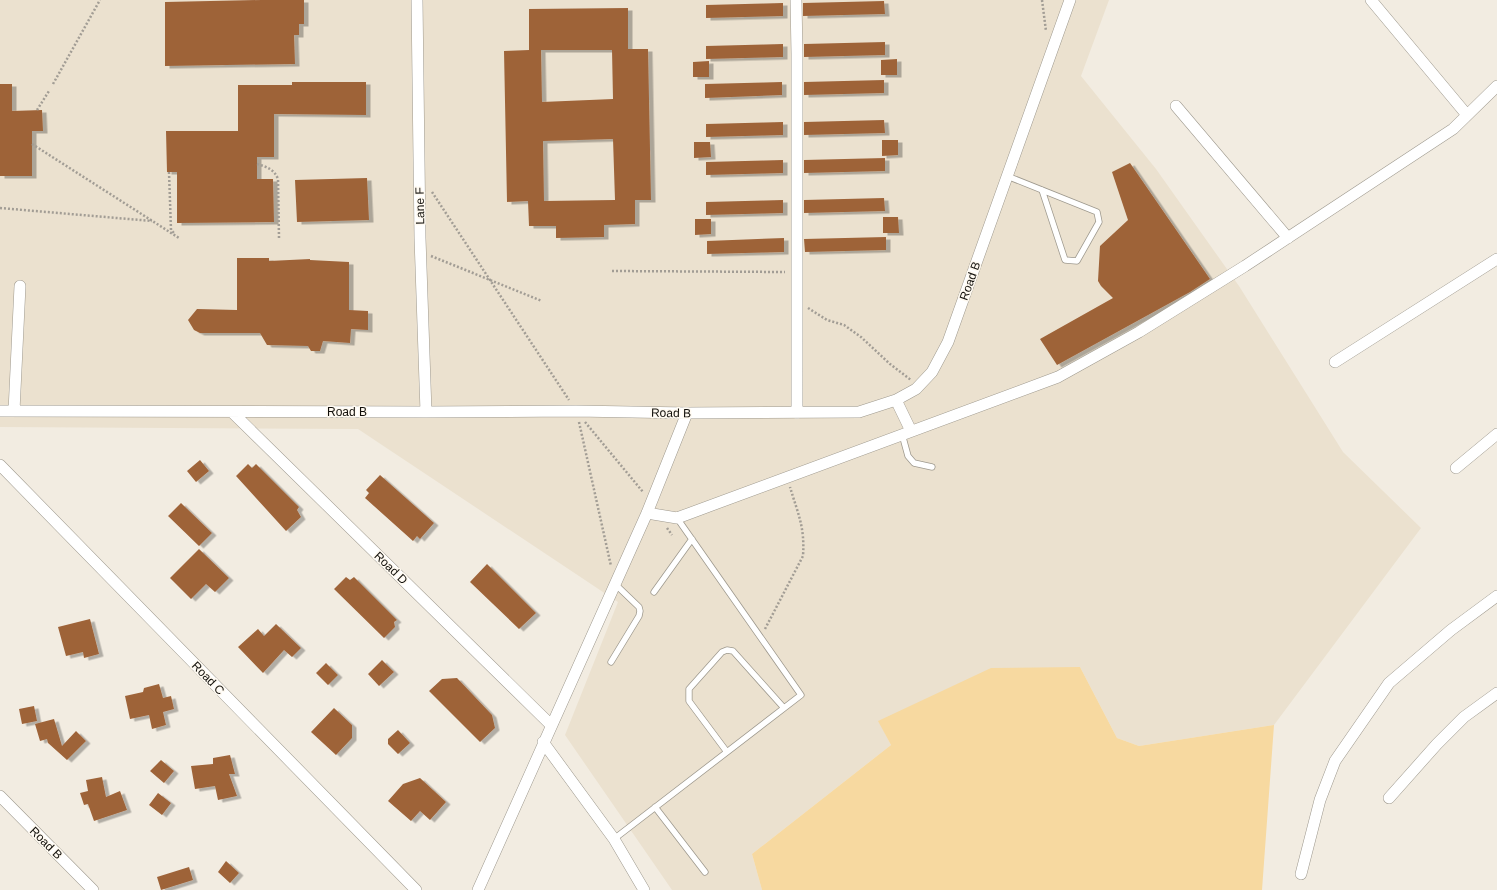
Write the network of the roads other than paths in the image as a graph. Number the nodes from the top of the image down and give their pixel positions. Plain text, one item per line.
1 (417, 0) edge
2 (796, 0) edge
3 (1070, 0) edge
4 (1371, 0) edge
5 (1497, 86) edge
6 (1176, 106) dead end
7 (1467, 115) junction
8 (1007, 176) junction
9 (1042, 190) junction
10 (1288, 238) junction
11 (1497, 259) edge
12 (20, 286) dead end
13 (1335, 362) dead end
14 (896, 400) junction
15 (0, 411) edge
16 (14, 411) junction
17 (232, 412) junction
18 (426, 412) junction
19 (686, 413) junction
20 (797, 413) junction
21 (907, 432) junction
22 (1497, 434) edge
23 (0, 465) edge
24 (932, 466) dead end
25 (1456, 468) dead end
26 (647, 513) junction
27 (677, 518) junction
28 (692, 539) junction
29 (615, 584) junction
30 (654, 592) dead end
31 (1497, 596) edge
32 (611, 662) dead end
33 (1497, 693) edge
34 (784, 708) junction
35 (551, 725) junction
36 (543, 742) junction
37 (727, 752) junction
38 (0, 796) edge
39 (1389, 798) dead end
40 (656, 807) junction
41 (614, 839) junction
42 (706, 872) dead end
43 (1301, 874) dead end
44 (93, 890) edge
45 (416, 890) edge
46 (478, 890) edge
47 (644, 890) edge

1 - 18 street, Lane F
2 - 20 street
3 - 8 street, Road B
4 - 7 street
5 - 7 street
6 - 10 street
7 - 10 street
8 - 9 lane
8 - 14 street, Road B
9 - 9 lane
10 - 21 street
11 - 13 street
12 - 16 street
14 - 20 street, Road B
14 - 21 street
15 - 16 street, Road B
16 - 17 street, Road B
17 - 18 street, Road B
17 - 35 street, Road D
18 - 19 street, Road B
19 - 20 street, Road B
19 - 26 street
21 - 24 lane
21 - 27 street
22 - 25 street
23 - 45 street, Road C
26 - 27 street
26 - 29 street
27 - 28 lane
28 - 30 lane
28 - 34 lane
29 - 32 lane
29 - 35 street
31 - 43 street
33 - 39 street
34 - 37 lane
34 - 37 lane
35 - 36 street
36 - 41 street
36 - 46 street
37 - 40 lane
38 - 44 street, Road B
40 - 41 lane
40 - 42 lane
41 - 47 street

